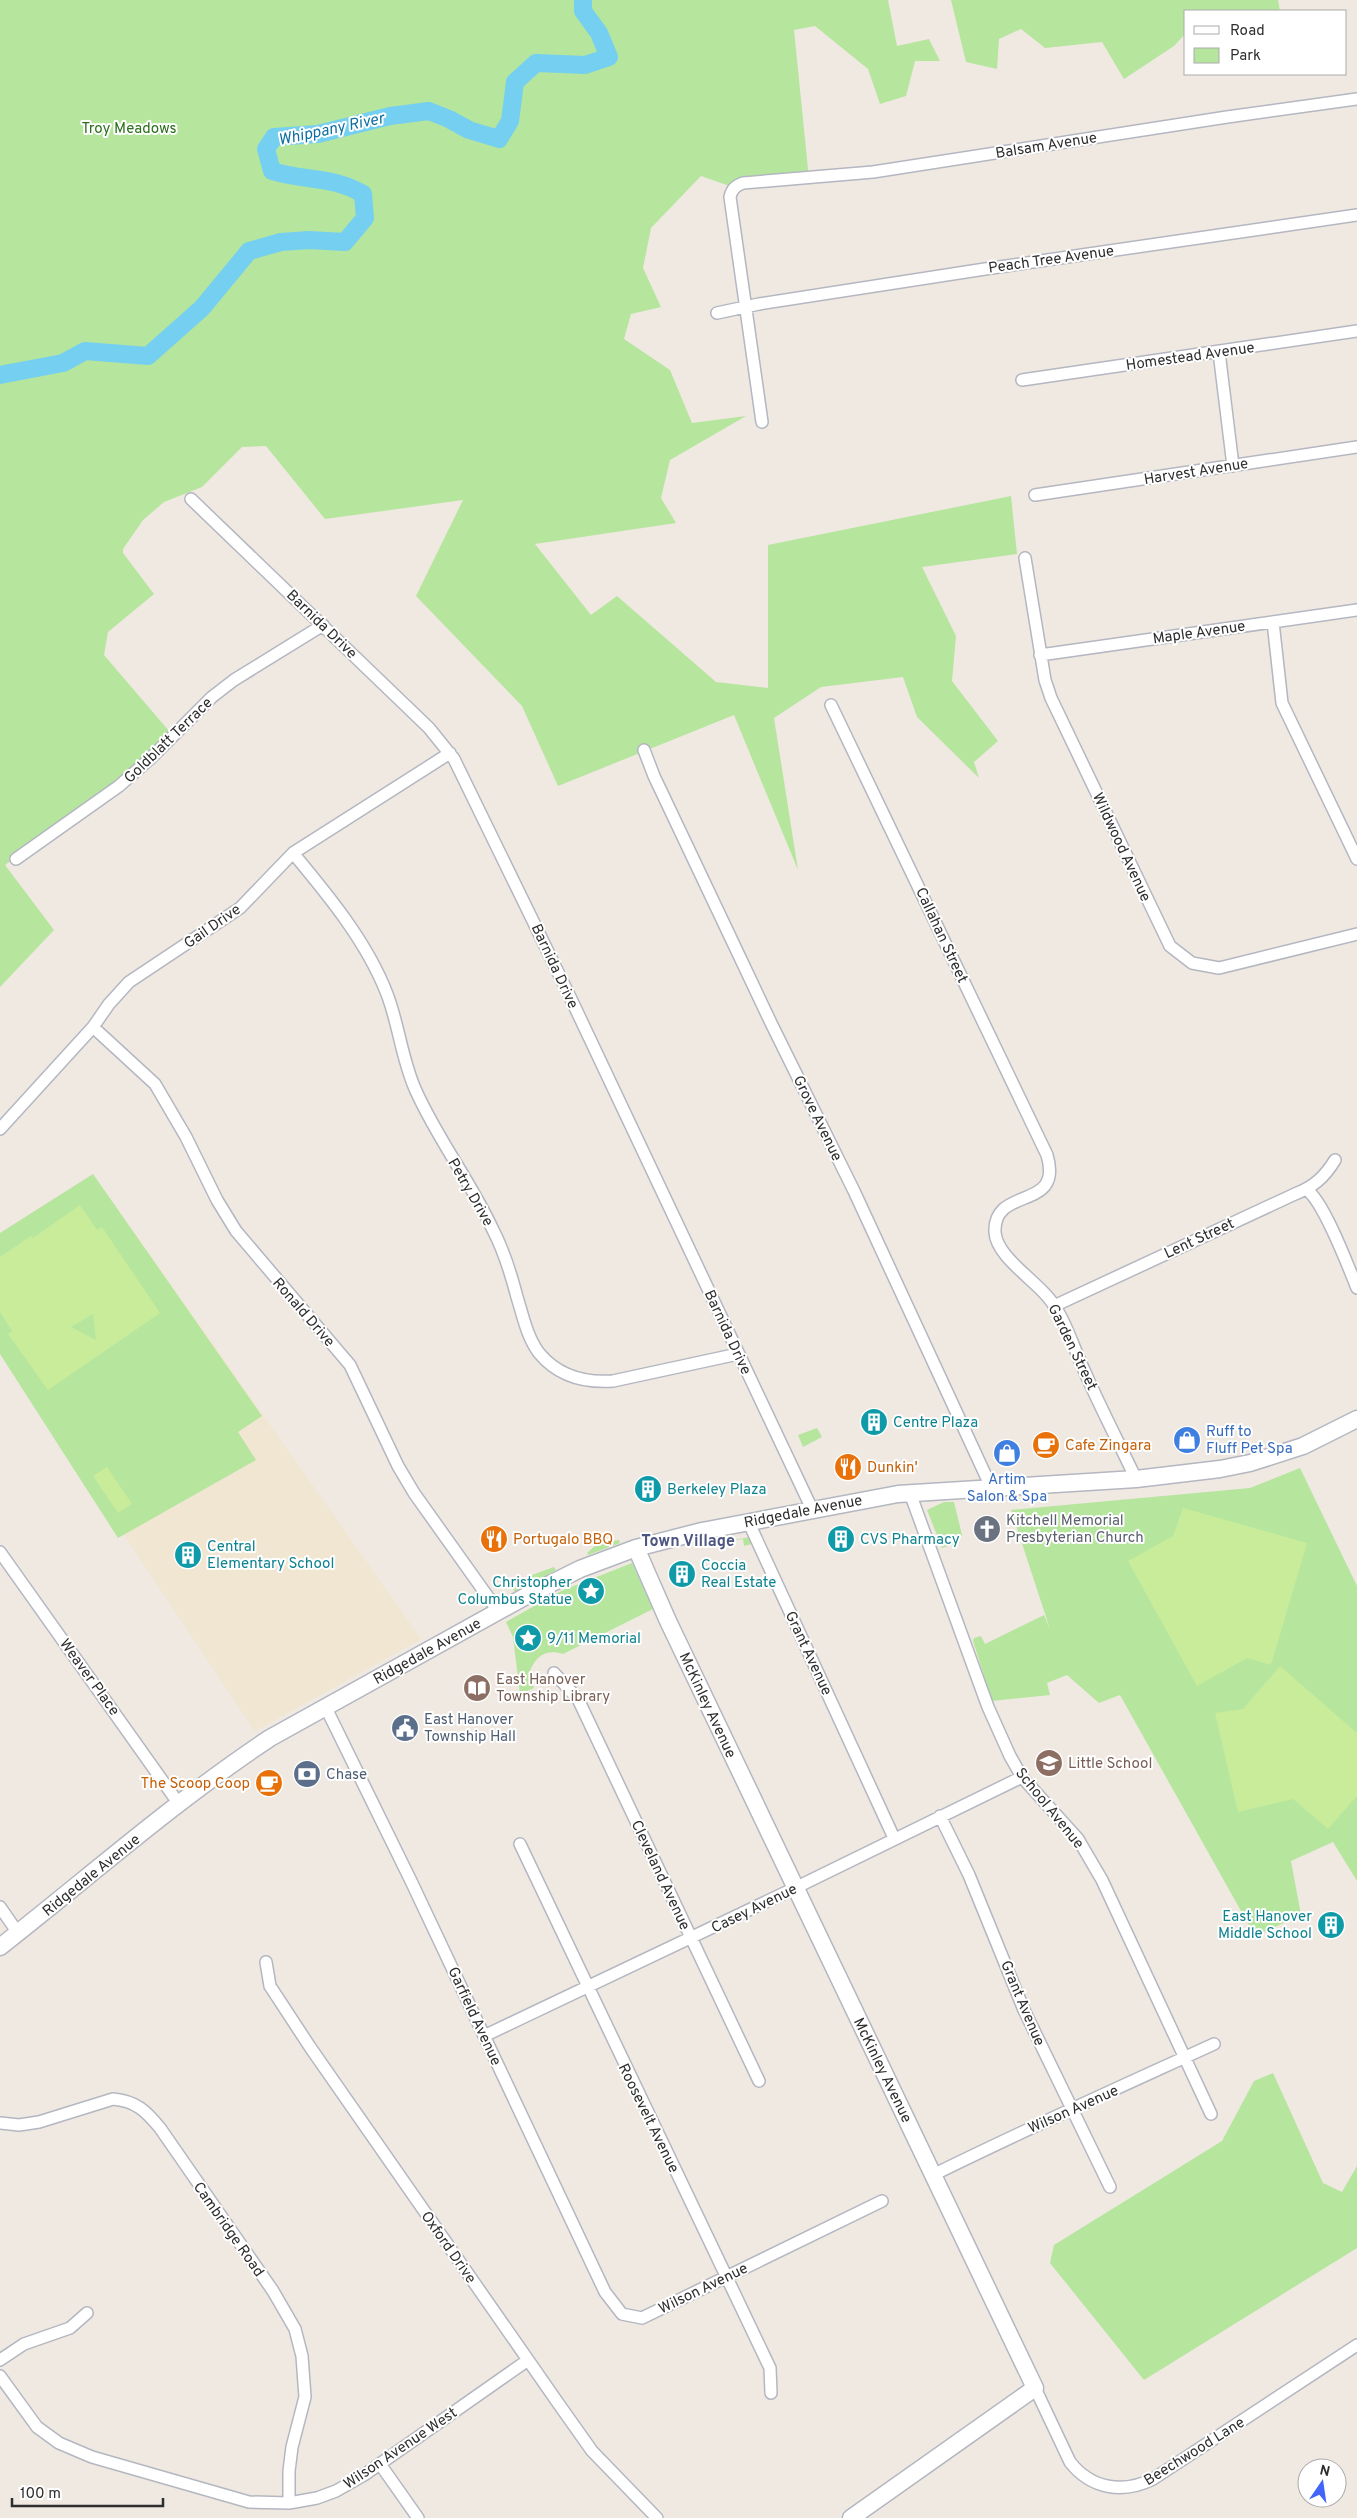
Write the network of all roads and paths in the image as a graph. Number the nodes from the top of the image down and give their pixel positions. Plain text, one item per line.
1 (1357, 99) edge
2 (1357, 215) edge
3 (746, 306) junction
4 (718, 313) dead end
5 (1357, 331) edge
6 (1219, 352) junction
7 (1022, 380) dead end
8 (762, 422) dead end
9 (1357, 447) edge
10 (1233, 466) junction
11 (1035, 495) dead end
12 (191, 499) dead end
13 (1025, 558) dead end
14 (1357, 610) edge
15 (1272, 622) junction
16 (323, 625) junction
17 (1040, 655) junction
18 (831, 705) dead end
19 (644, 750) dead end
20 (450, 753) junction
21 (293, 853) junction
22 (16, 859) dead end
23 (1357, 859) edge
24 (1357, 934) edge
25 (94, 1027) junction
26 (0, 1129) edge
27 (1335, 1160) dead end
28 (1050, 1166) joint
29 (1307, 1190) junction
30 (1357, 1288) edge
31 (1054, 1306) junction
32 (738, 1354) junction
33 (1357, 1419) edge
34 (1136, 1479) junction
35 (991, 1487) junction
36 (910, 1492) junction
37 (812, 1510) junction
38 (748, 1521) junction
39 (636, 1548) junction
40 (0, 1552) edge
41 (498, 1611) junction
42 (554, 1674) dead end
43 (326, 1708) junction
44 (1022, 1777) junction
45 (179, 1804) junction
46 (940, 1816) junction
47 (894, 1838) junction
48 (520, 1844) dead end
49 (795, 1888) junction
50 (0, 1907) edge
51 (18, 1933) junction
52 (690, 1939) junction
53 (0, 1948) edge
54 (266, 1962) dead end
55 (586, 1987) junction
56 (484, 2036) junction
57 (1214, 2044) dead end
58 (1184, 2058) junction
59 (759, 2081) dead end
60 (1071, 2109) junction
61 (1211, 2114) dead end
62 (0, 2123) edge
63 (933, 2176) junction
64 (1110, 2187) dead end
65 (882, 2201) dead end
66 (726, 2278) junction
67 (88, 2313) dead end
68 (631, 2317) joint
69 (1357, 2345) edge
70 (0, 2360) edge
71 (528, 2360) junction
72 (0, 2376) edge
73 (1035, 2388) junction
74 (770, 2394) dead end
75 (380, 2464) junction
76 (289, 2503) junction
77 (418, 2518) edge
78 (657, 2518) edge
79 (851, 2518) edge

1 - 3 street, Balsam Avenue
2 - 3 street, Peach Tree Avenue
3 - 4 street, Peach Tree Avenue
3 - 8 street
5 - 6 street, Homestead Avenue
6 - 7 street, Homestead Avenue
6 - 10 street
9 - 10 street, Harvest Avenue
10 - 11 street, Harvest Avenue
12 - 16 street, Barnida Drive
13 - 17 street, Wildwood Avenue
14 - 15 street, Maple Avenue
15 - 17 street, Maple Avenue
15 - 23 street
16 - 20 street, Barnida Drive
16 - 22 street, Goldblatt Terrace
17 - 24 street, Wildwood Avenue
18 - 28 street, Callahan Street
19 - 35 street, Grove Avenue
20 - 21 street, Gail Drive
20 - 32 street, Barnida Drive
21 - 25 street, Gail Drive
21 - 32 street, Petry Drive
25 - 26 street, Gail Drive
25 - 41 street, Ronald Drive
27 - 29 street, Lent Street
28 - 31 street, Garden Street
29 - 30 street
29 - 31 street, Lent Street
31 - 34 street, Garden Street
32 - 37 street, Barnida Drive
33 - 34 main road, Ridgedale Avenue
34 - 35 main road, Ridgedale Avenue
35 - 36 main road, Ridgedale Avenue
36 - 37 main road, Ridgedale Avenue
36 - 44 street, School Avenue
37 - 38 main road, Ridgedale Avenue
38 - 39 main road, Ridgedale Avenue
38 - 47 street, Grant Avenue
39 - 41 main road, Ridgedale Avenue
39 - 49 main road, McKinley Avenue
40 - 45 street, Weaver Place
41 - 43 main road, Ridgedale Avenue
42 - 52 street, Cleveland Avenue
43 - 45 main road, Ridgedale Avenue
43 - 56 street, Garfield Avenue
44 - 46 street, Casey Avenue
44 - 58 street, School Avenue
45 - 51 main road, Ridgedale Avenue
46 - 47 street, Casey Avenue
46 - 60 street, Grant Avenue
47 - 49 street, Casey Avenue
48 - 55 street, Roosevelt Avenue
49 - 52 street, Casey Avenue
49 - 63 main road, McKinley Avenue
50 - 51 street
51 - 53 main road, Ridgedale Avenue
52 - 55 street, Casey Avenue
52 - 59 street, Cleveland Avenue
54 - 71 street, Oxford Drive
55 - 56 street, Casey Avenue
55 - 66 street, Roosevelt Avenue
56 - 68 street, Garfield Avenue
57 - 58 street, Wilson Avenue
58 - 60 street, Wilson Avenue
58 - 61 street, School Avenue
60 - 63 street, Wilson Avenue
60 - 64 street, Grant Avenue
62 - 76 street, Cambridge Road
63 - 73 main road, McKinley Avenue
65 - 66 street, Wilson Avenue
66 - 68 street, Wilson Avenue
66 - 74 street, Roosevelt Avenue
67 - 70 street
69 - 73 street, Beechwood Lane
71 - 75 street, Wilson Avenue West
71 - 78 street, Oxford Drive
72 - 76 street, Wilson Avenue West
73 - 79 main road
75 - 76 street, Wilson Avenue West
75 - 77 street

